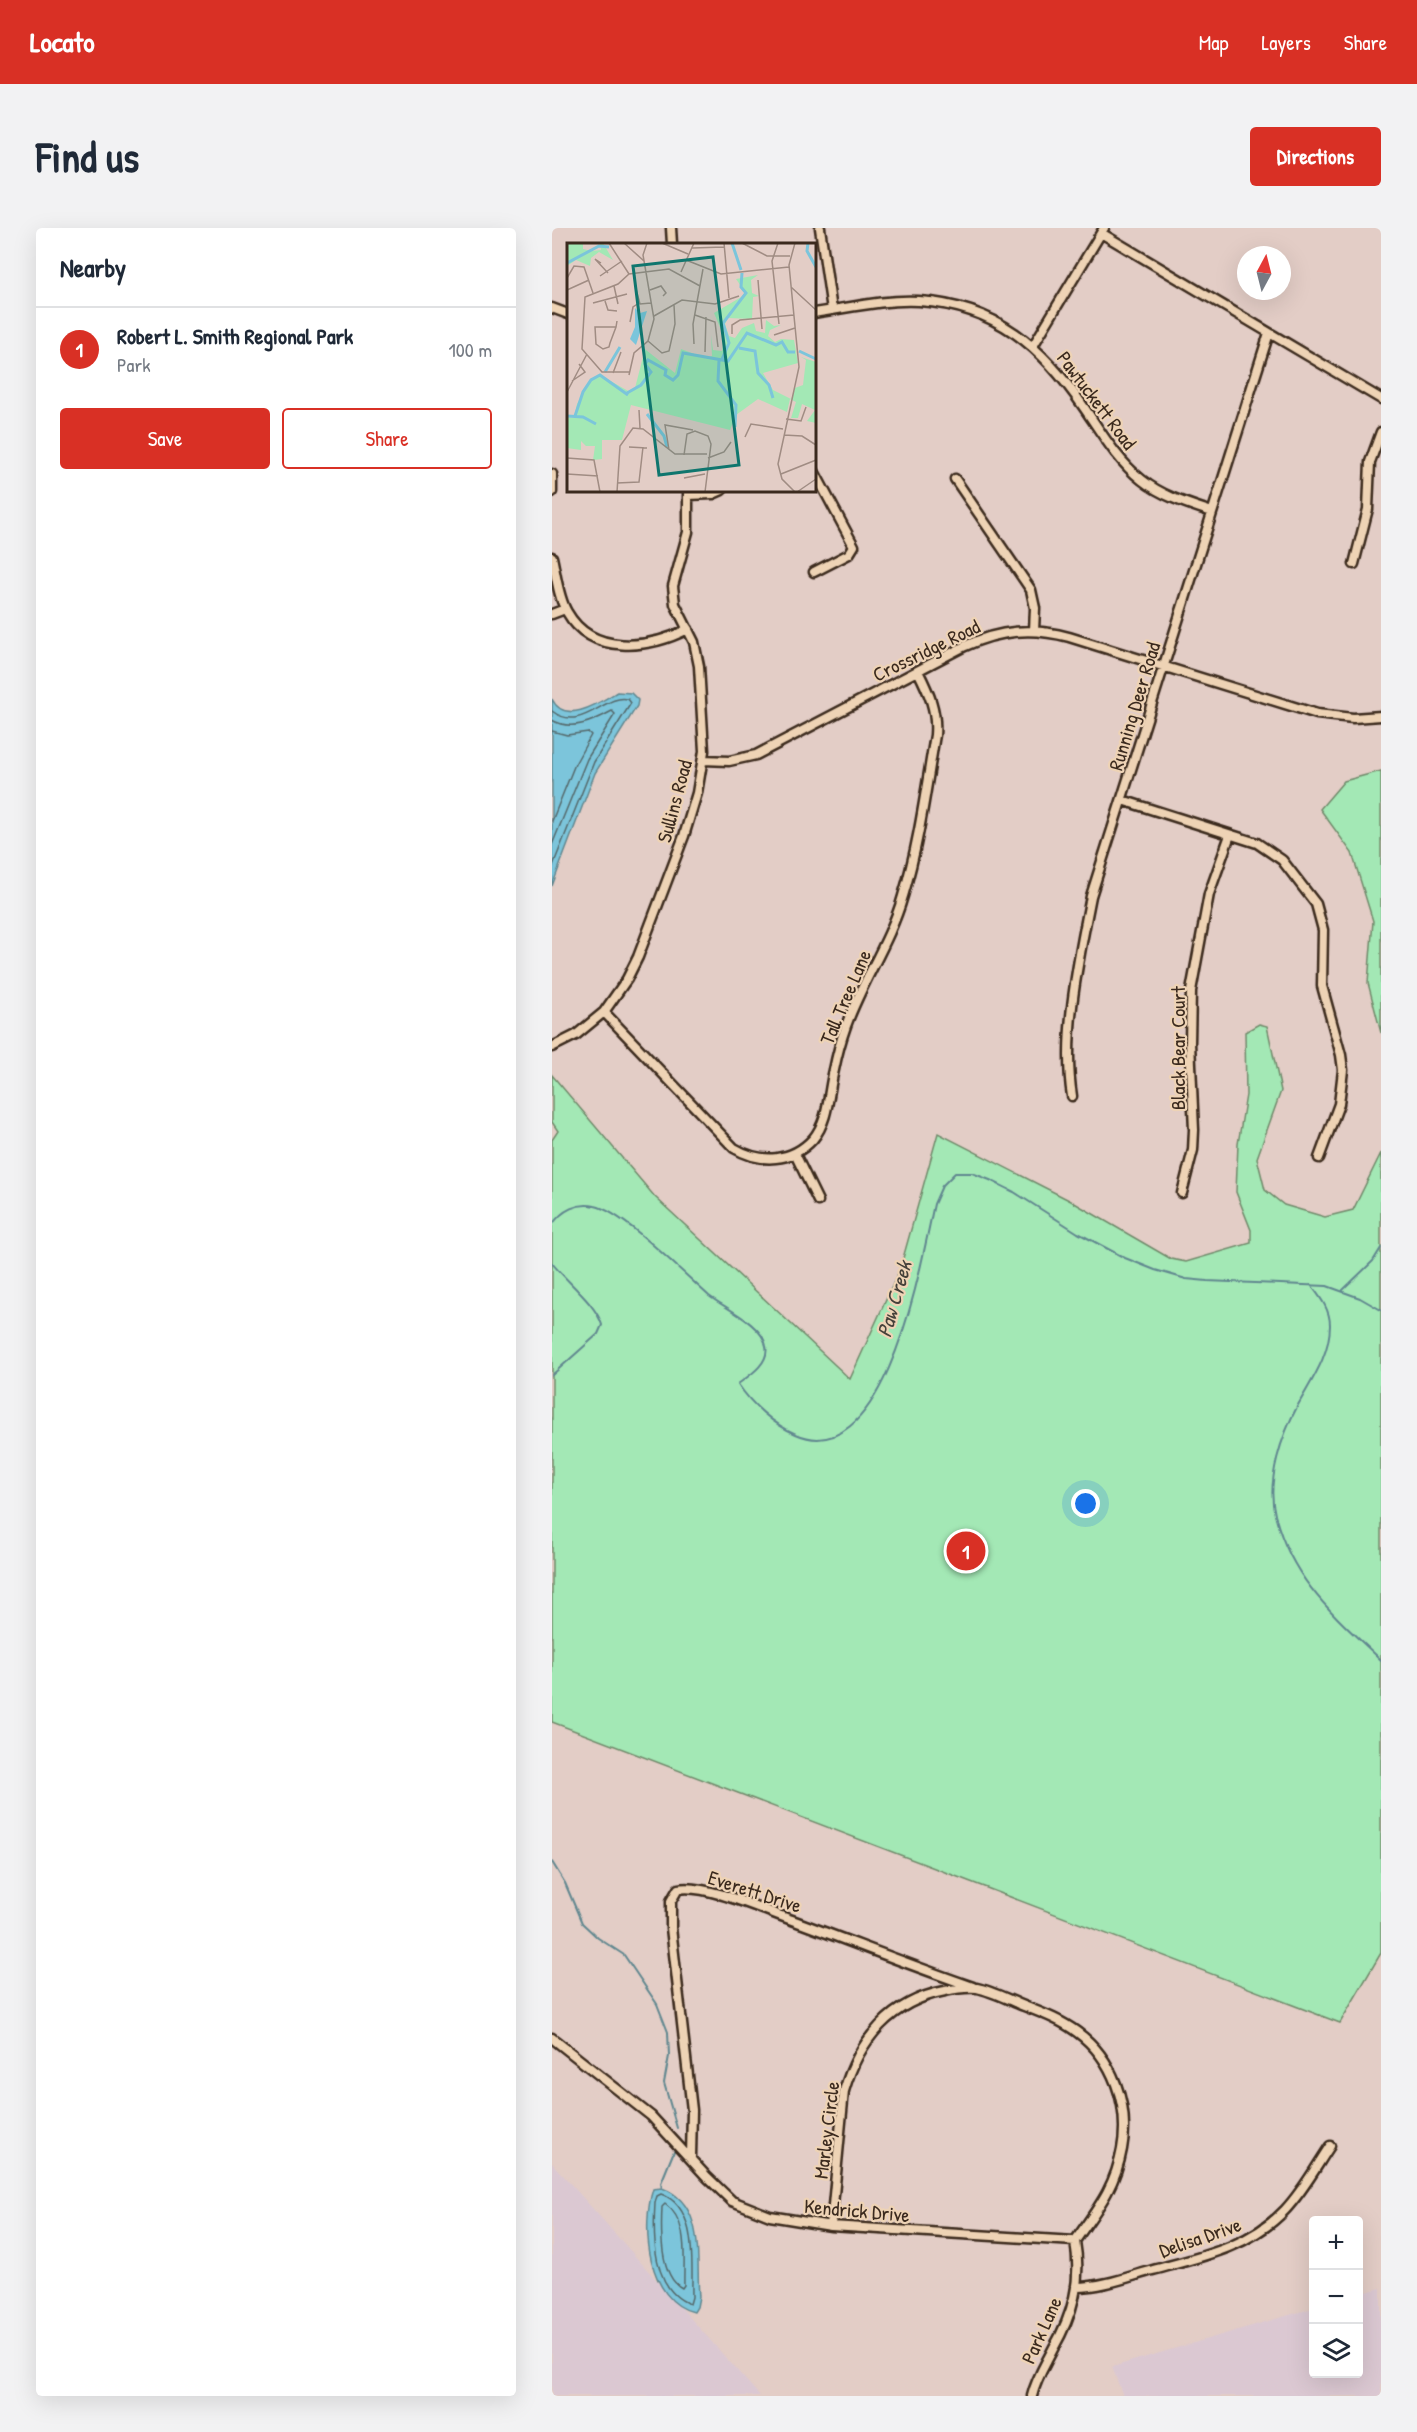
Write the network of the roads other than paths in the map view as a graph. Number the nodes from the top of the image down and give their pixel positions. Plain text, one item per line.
1 (671, 228) edge
2 (820, 228) edge
3 (1102, 231) edge
4 (672, 243) edge
5 (552, 308) edge
6 (832, 310) junction
7 (816, 313) edge
8 (567, 314) edge
9 (1269, 333) junction
10 (1033, 346) junction
11 (1381, 399) edge
12 (1381, 432) edge
13 (552, 474) edge
14 (816, 474) edge
15 (955, 478) dead end
16 (552, 492) edge
17 (718, 492) edge
18 (688, 493) edge
19 (1212, 512) junction
20 (552, 557) edge
21 (1354, 564) dead end
22 (814, 572) dead end
23 (565, 609) junction
24 (552, 614) edge
25 (688, 629) junction
26 (1034, 631) junction
27 (1163, 667) junction
28 (918, 671) junction
29 (1381, 716) edge
30 (703, 759) junction
31 (1122, 800) junction
32 (1230, 835) junction
33 (604, 1012) junction
34 (552, 1047) edge
35 (1072, 1096) dead end
36 (795, 1154) junction
37 (1319, 1158) dead end
38 (1182, 1193) dead end
39 (818, 1201) dead end
40 (976, 1988) junction
41 (552, 2037) edge
42 (1330, 2146) dead end
43 (691, 2157) junction
44 (831, 2226) junction
45 (1075, 2241) junction
46 (1077, 2287) junction
47 (1032, 2396) edge

1 - 4 street
2 - 6 street
3 - 9 street
3 - 10 street
5 - 8 street
6 - 7 street, Pawtuckett Road
6 - 10 street, Pawtuckett Road
9 - 11 street
9 - 19 street, Running Deer Road
10 - 19 street, Pawtuckett Road
12 - 21 street
13 - 16 street
14 - 22 street
15 - 26 street
17 - 18 street
18 - 25 street, Sullins Road
19 - 27 street, Running Deer Road
20 - 23 street
23 - 24 street
23 - 25 street
25 - 30 street, Sullins Road
26 - 27 street, Crossridge Road
26 - 28 street, Crossridge Road
27 - 29 street, Crossridge Road
27 - 31 street, Running Deer Road
28 - 30 street, Crossridge Road
28 - 36 street, Tall Tree Lane
30 - 33 street, Sullins Road
31 - 32 street
31 - 35 street, Running Deer Road
32 - 37 street
32 - 38 street, Black Bear Court
33 - 34 street, Sullins Road
33 - 36 street
36 - 39 street
40 - 43 street, Everett Drive
40 - 44 street, Marley Circle
40 - 45 street, Marley Circle
41 - 43 street, Kendrick Drive
42 - 46 street, Delisa Drive
43 - 44 street, Kendrick Drive
44 - 45 street, Kendrick Drive
45 - 46 street, Park Lane
46 - 47 street, Park Lane

